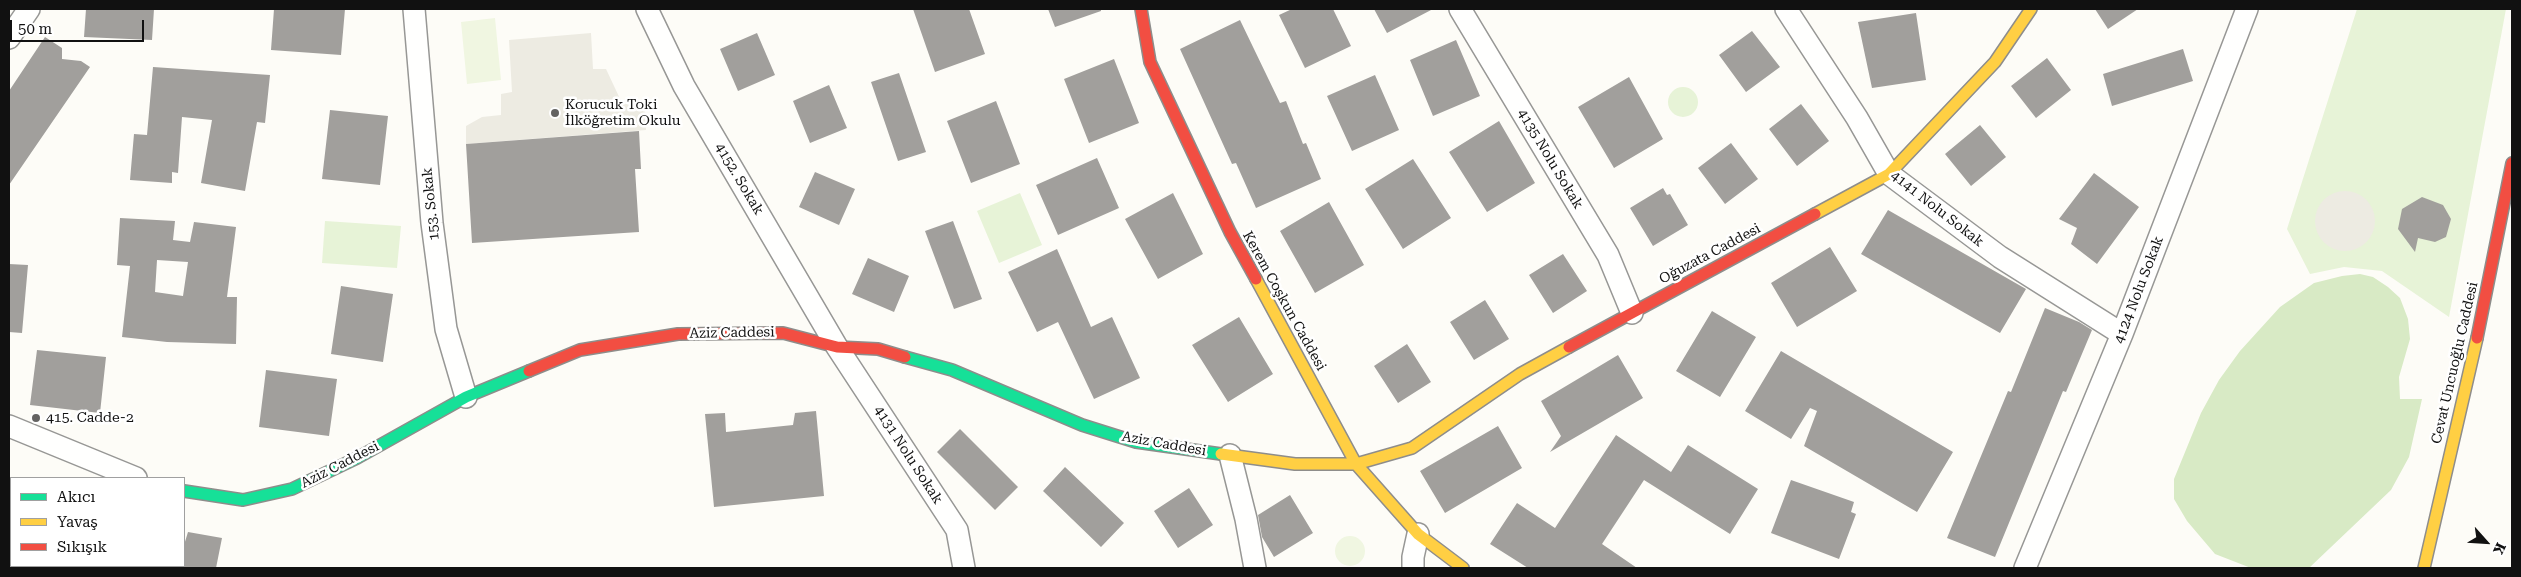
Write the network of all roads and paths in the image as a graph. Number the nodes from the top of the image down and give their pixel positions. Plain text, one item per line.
1 (29, 9) edge
2 (414, 9) edge
3 (647, 9) edge
4 (1140, 9) edge
5 (1460, 9) edge
6 (1786, 9) edge
7 (2031, 9) edge
8 (2247, 9) edge
9 (9, 38) edge
10 (2512, 163) edge
11 (1889, 174) junction
12 (1632, 313) junction
13 (2122, 334) junction
14 (837, 347) junction
15 (466, 396) junction
16 (9, 426) edge
17 (1230, 454) junction
18 (1356, 464) junction
19 (134, 477) edge
20 (185, 491) edge
21 (1418, 534) junction
22 (964, 568) edge
23 (1255, 568) edge
24 (1414, 568) edge
25 (1463, 568) edge
26 (2025, 568) edge
27 (2424, 568) edge

1 - 9 street
2 - 15 street, 153. Sokak
3 - 14 street, 4152. Sokak
4 - 18 street, Kerem Coşkun Caddesi
5 - 12 street, 4135 Nolu Sokak
6 - 11 street, 4141 Nolu Sokak
7 - 11 street, Oğuzata Caddesi
8 - 13 street, 4124 Nolu Sokak
10 - 27 street, Cevat Uncuoğlu Caddesi
11 - 12 street, Oğuzata Caddesi
11 - 13 street, 4141 Nolu Sokak
12 - 18 street, Oğuzata Caddesi
13 - 26 street, 4124 Nolu Sokak
14 - 15 street, Aziz Caddesi
14 - 17 street, Aziz Caddesi
14 - 22 street, 4131 Nolu Sokak
15 - 20 street, Aziz Caddesi
16 - 19 street
17 - 18 street, Aziz Caddesi
17 - 23 street
18 - 21 street, Kerem Coşkun Caddesi
21 - 24 street
21 - 25 street, Kerem Coşkun Caddesi

